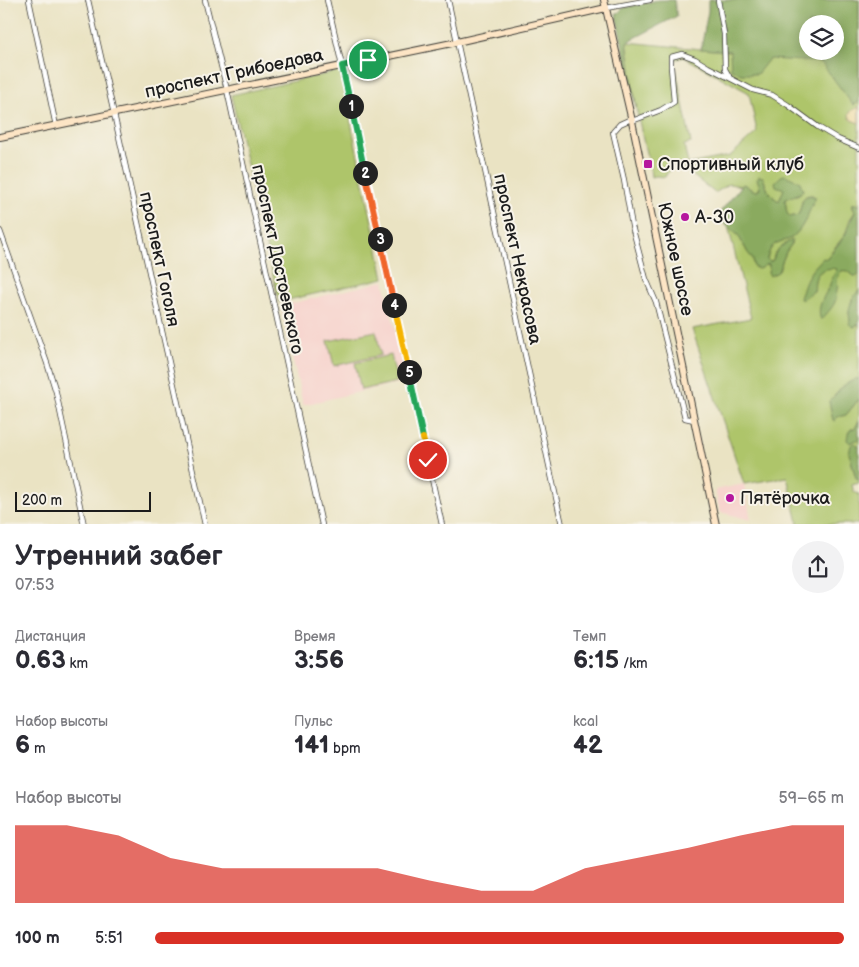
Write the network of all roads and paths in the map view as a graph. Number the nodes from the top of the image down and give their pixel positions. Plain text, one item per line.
1 (29, 0) edge
2 (88, 0) edge
3 (205, 0) edge
4 (326, 0) edge
5 (448, 0) edge
6 (604, 0) edge
7 (650, 0) edge
8 (718, 0) edge
9 (606, 8) junction
10 (457, 42) junction
11 (342, 66) junction
12 (730, 77) junction
13 (227, 90) junction
14 (114, 114) junction
15 (631, 120) junction
16 (56, 126) junction
17 (0, 137) edge
18 (859, 148) edge
19 (0, 232) edge
20 (694, 420) junction
21 (84, 524) edge
22 (205, 524) edge
23 (322, 524) edge
24 (442, 524) edge
25 (562, 524) edge
26 (716, 524) edge

1 - 16 street
2 - 14 street, проспект Гоголя
3 - 13 street, проспект Достоевского
4 - 11 street
5 - 10 street, проспект Некрасова
6 - 9 street, Южное шоссе
7 - 9 street, проспект Грибоедова
8 - 12 street
9 - 10 street, проспект Грибоедова
9 - 15 street, Южное шоссе
10 - 11 street, проспект Грибоедова
10 - 25 street, проспект Некрасова
11 - 13 street, проспект Грибоедова
11 - 24 street
12 - 15 street
12 - 18 street
13 - 14 street, проспект Грибоедова
13 - 23 street, проспект Достоевского
14 - 16 street, проспект Грибоедова
14 - 22 street, проспект Гоголя
15 - 20 street, Южное шоссе
15 - 20 street
16 - 17 street, проспект Грибоедова
19 - 21 street
20 - 26 street, Южное шоссе

